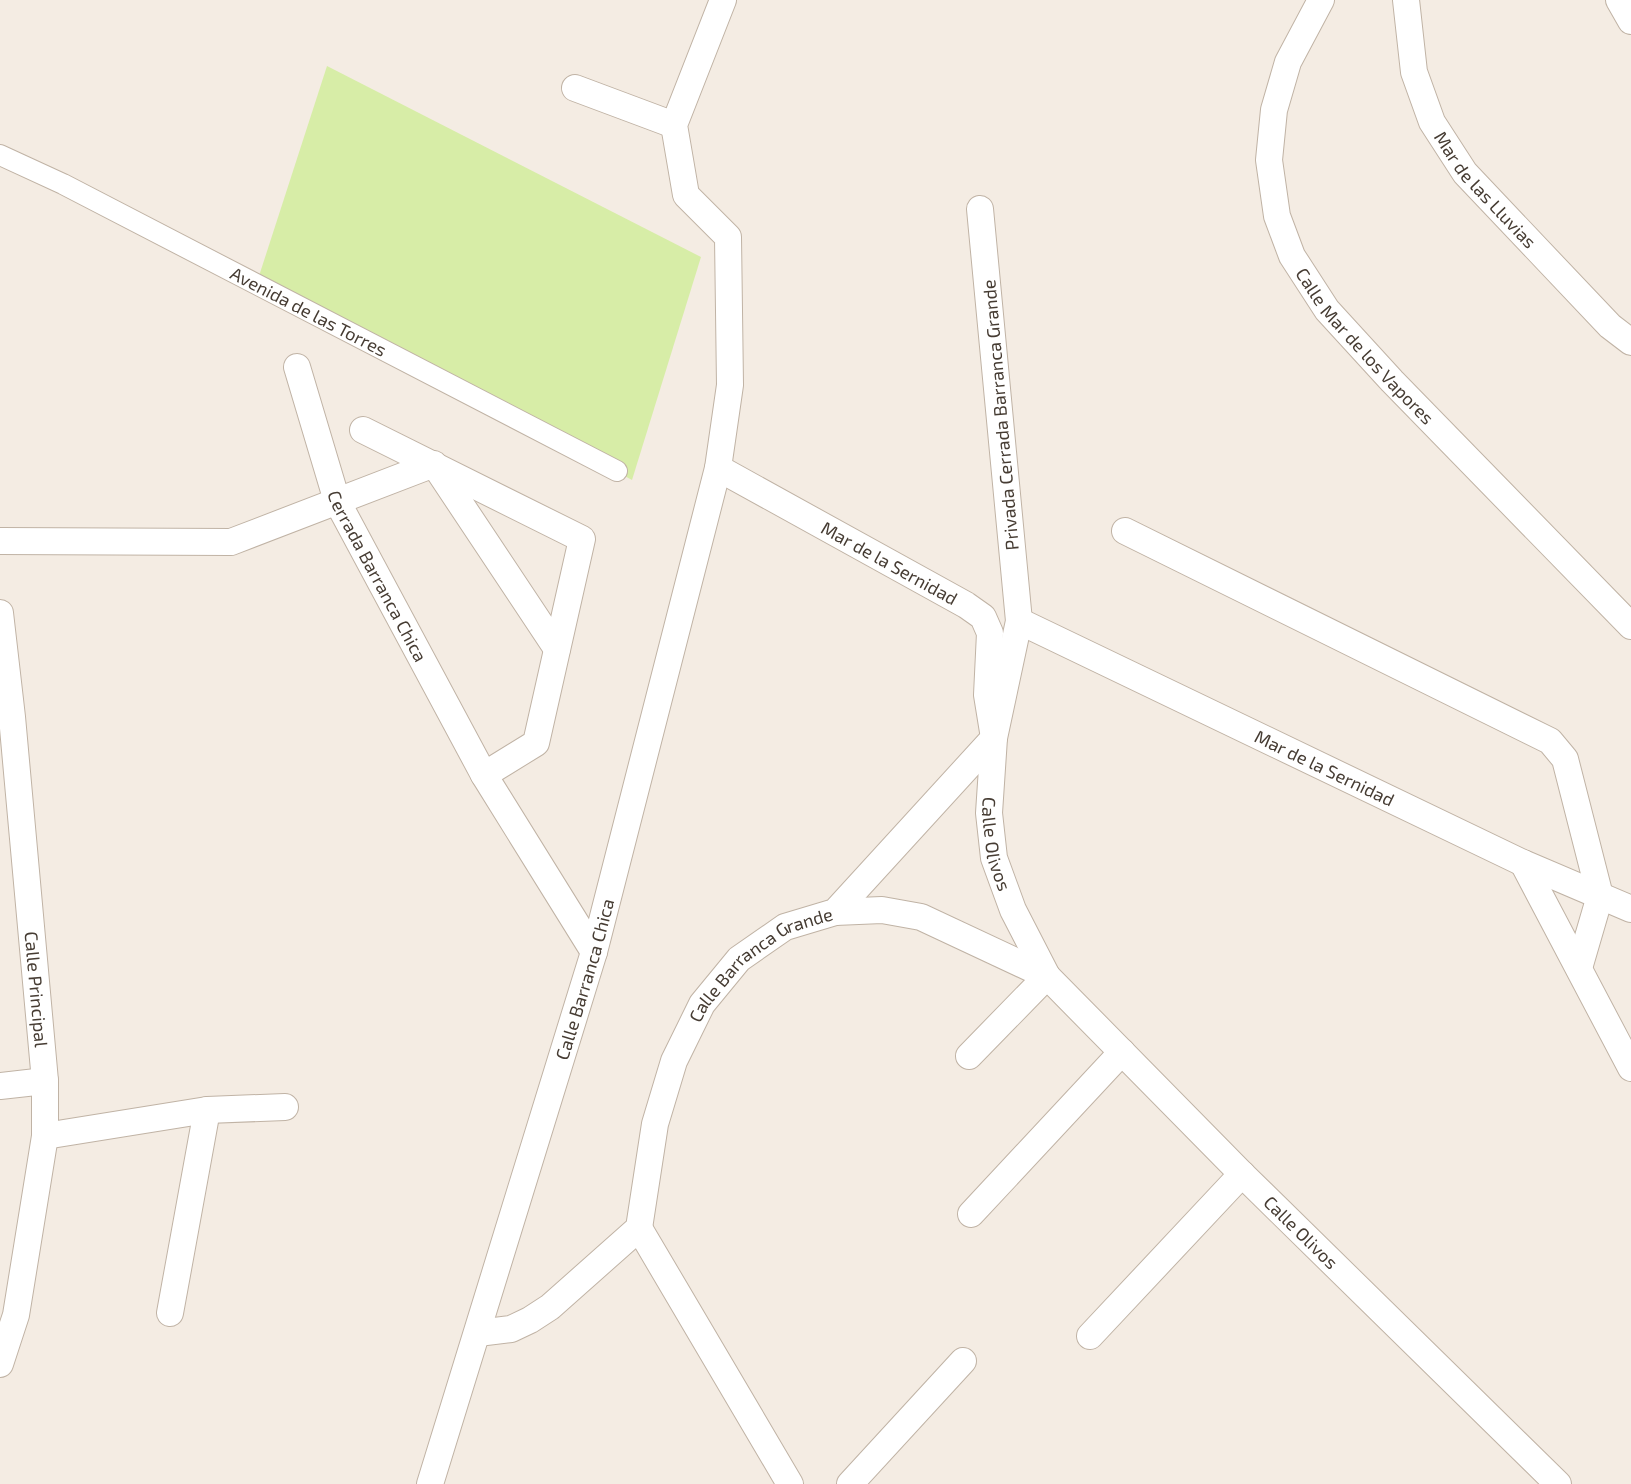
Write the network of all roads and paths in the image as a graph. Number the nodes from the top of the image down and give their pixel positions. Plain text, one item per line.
1 (723, 0) edge
2 (1321, 0) edge
3 (1406, 0) edge
4 (1619, 0) edge
5 (1631, 21) edge
6 (575, 87) dead end
7 (674, 125) junction
8 (0, 154) edge
9 (980, 209) dead end
10 (1631, 342) edge
11 (297, 367) dead end
12 (363, 430) dead end
13 (434, 464) junction
14 (718, 468) junction
15 (617, 471) dead end
16 (337, 501) junction
17 (1125, 531) dead end
18 (0, 541) edge
19 (0, 613) edge
20 (1019, 621) junction
21 (1631, 626) edge
22 (557, 650) junction
23 (6, 719) edge
24 (994, 738) junction
25 (484, 775) junction
26 (1523, 863) junction
27 (1600, 896) junction
28 (1631, 909) edge
29 (835, 912) junction
30 (594, 952) junction
31 (1579, 968) junction
32 (1047, 976) junction
33 (1122, 1052) junction
34 (969, 1056) dead end
35 (1631, 1068) edge
36 (45, 1081) junction
37 (0, 1086) edge
38 (285, 1107) dead end
39 (207, 1110) junction
40 (45, 1136) junction
41 (1242, 1174) junction
42 (970, 1214) dead end
43 (639, 1228) junction
44 (170, 1313) dead end
45 (8, 1317) edge
46 (478, 1333) junction
47 (1090, 1336) dead end
48 (963, 1361) dead end
49 (0, 1364) edge
50 (786, 1482) edge
51 (430, 1484) edge
52 (850, 1484) edge
53 (1558, 1484) edge

1 - 7 street
2 - 21 street, Calle Mar de los Vapores
3 - 10 street, Mar de las Lluvias
4 - 5 street
6 - 7 street
7 - 14 street, Calle Barranca Chica
8 - 15 street, Avenida de las Torres
9 - 20 street, Privada Cerrada Barranca Grande
11 - 16 street, Cerrada Barranca Chica
12 - 13 street
13 - 16 street
13 - 22 street
13 - 22 street
14 - 24 street, Mar de la Sernidad
14 - 30 street, Calle Barranca Chica
16 - 18 street
16 - 25 street, Cerrada Barranca Chica
17 - 27 street
19 - 23 street, Calle Principal
20 - 24 street
20 - 26 street, Mar de la Sernidad
22 - 25 street
23 - 36 street, Calle Principal
24 - 29 street, Calle Barranca Grande
24 - 32 street, Calle Olivos
25 - 30 street, Cerrada Barranca Chica
26 - 27 street, Mar de la Sernidad
26 - 31 street
27 - 28 street, Mar de la Sernidad
27 - 31 street
29 - 32 street, Calle Olivos
29 - 43 street, Calle Barranca Grande
30 - 46 street, Calle Barranca Chica
31 - 35 street
32 - 33 street, Calle Olivos
32 - 34 street
33 - 41 street, Calle Olivos
33 - 42 street
36 - 37 street
36 - 40 street, Calle Principal
38 - 39 street
39 - 40 street
39 - 44 street
40 - 45 street, Calle Principal
41 - 47 street
41 - 53 street, Calle Olivos
43 - 46 street
43 - 50 street
45 - 49 street, Calle Principal
46 - 51 street, Calle Barranca Chica
48 - 52 street

